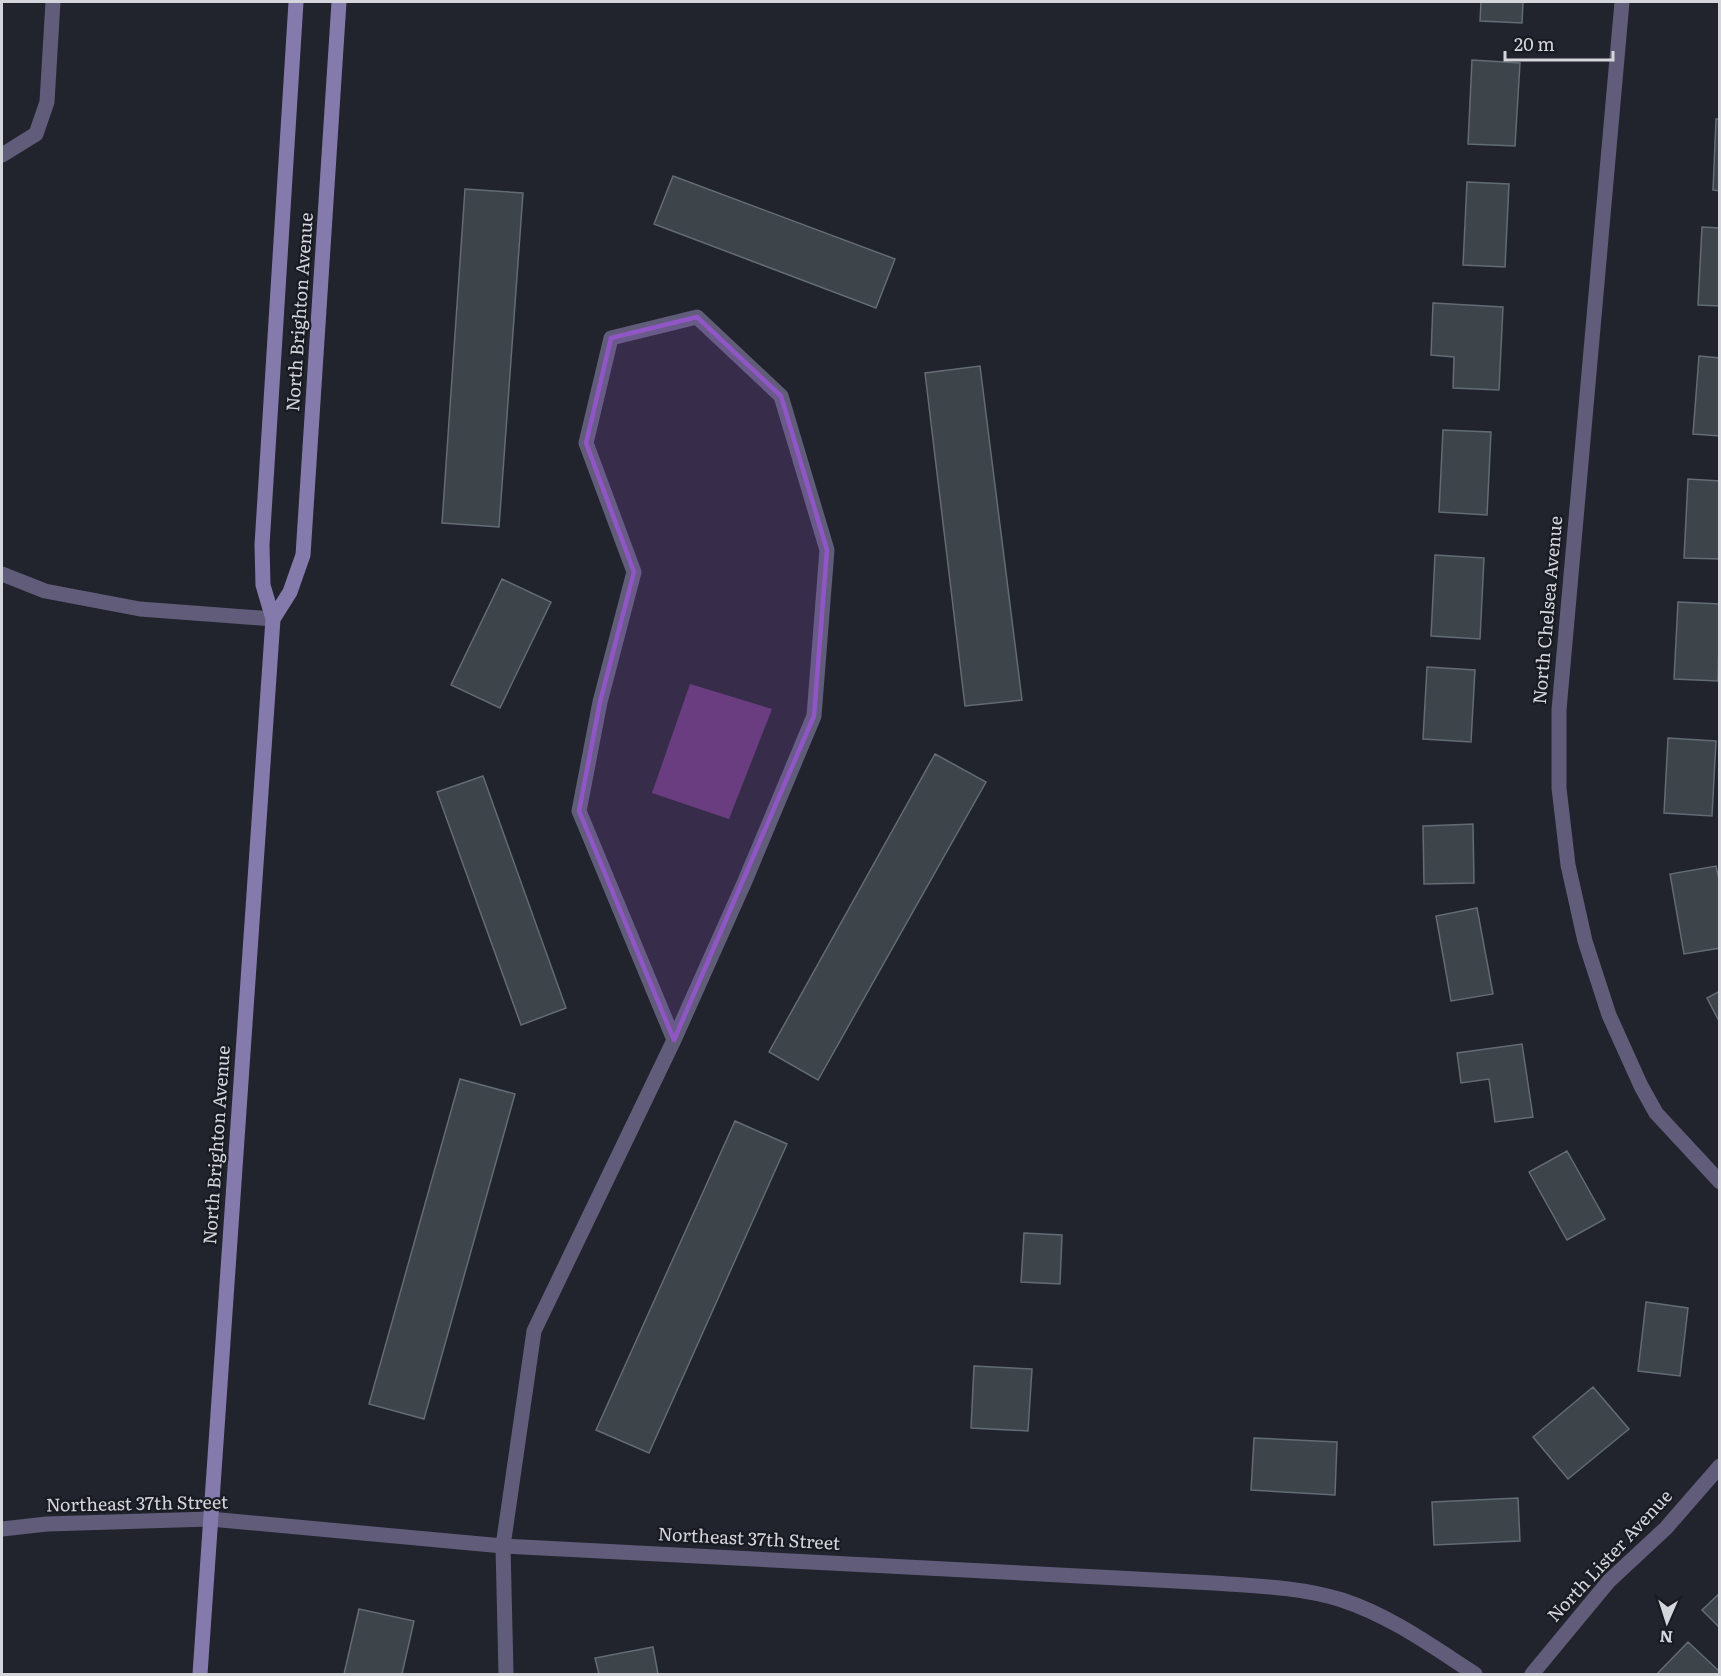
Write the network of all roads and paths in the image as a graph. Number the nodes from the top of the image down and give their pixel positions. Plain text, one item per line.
1 (53, 2) edge
2 (296, 2) edge
3 (339, 2) edge
4 (1622, 2) edge
5 (2, 155) edge
6 (2, 574) edge
7 (273, 619) junction
8 (674, 1040) junction
9 (1719, 1182) edge
10 (1719, 1466) edge
11 (210, 1520) junction
12 (2, 1529) edge
13 (503, 1546) junction
14 (200, 1674) edge
15 (506, 1674) edge
16 (1474, 1674) edge
17 (1532, 1674) edge

1 - 5 street
2 - 7 main road, North Brighton Avenue
3 - 7 main road, North Brighton Avenue
4 - 9 street, North Chelsea Avenue
6 - 7 street
7 - 11 main road, North Brighton Avenue
8 - 8 street
8 - 13 street
10 - 17 street, North Lister Avenue
11 - 12 street, Northeast 37th Street
11 - 13 street, Northeast 37th Street
11 - 14 main road, North Brighton Avenue
13 - 15 street
13 - 16 street, Northeast 37th Street

